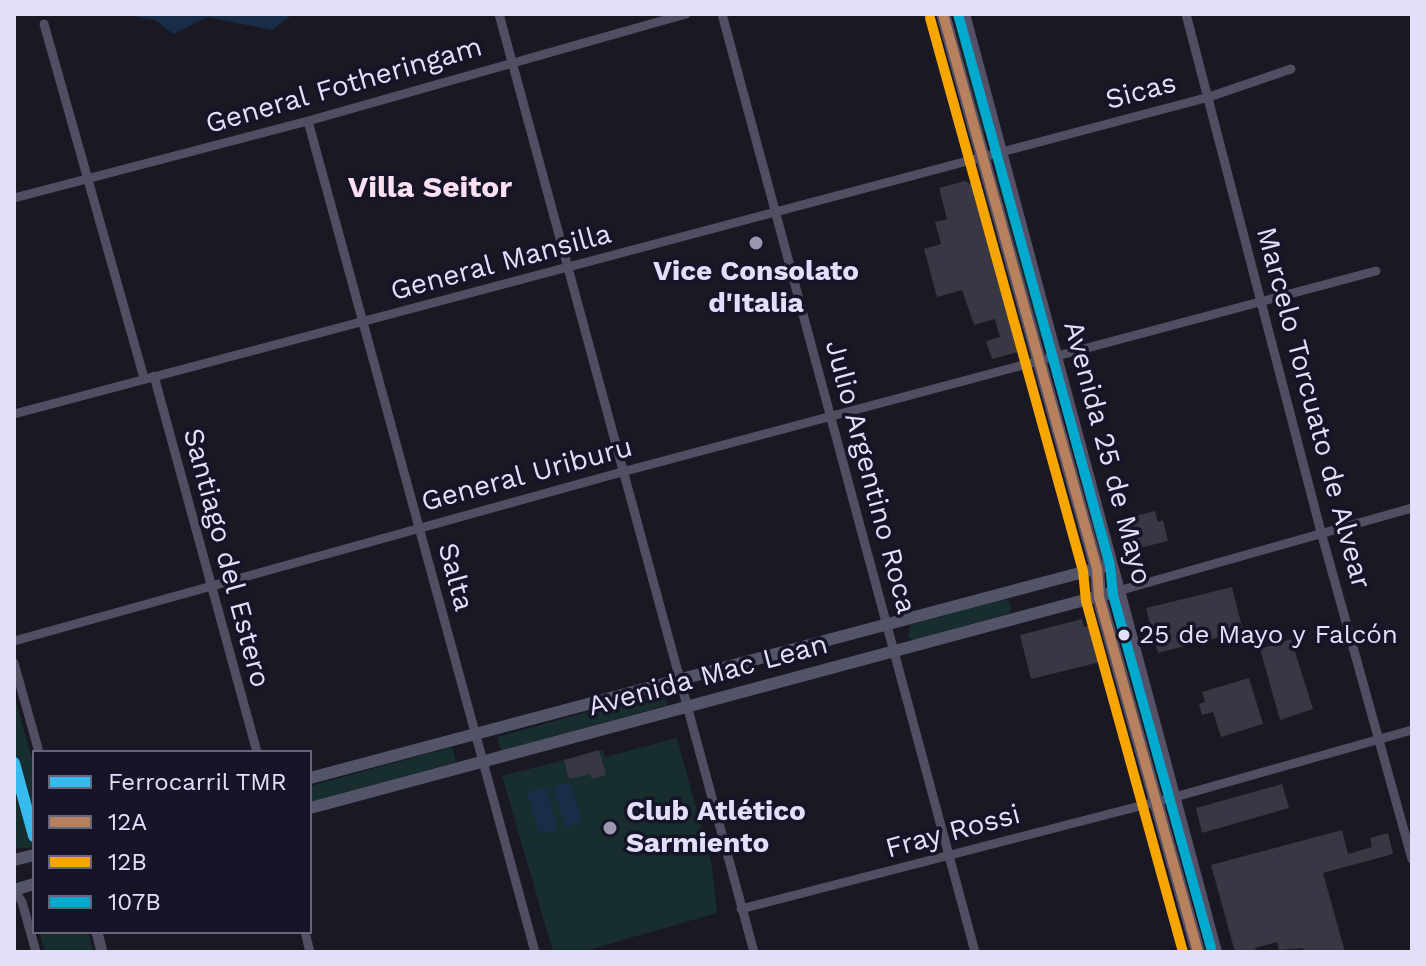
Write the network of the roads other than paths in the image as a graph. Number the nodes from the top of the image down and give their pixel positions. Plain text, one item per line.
1 (499, 14) edge
2 (686, 14) edge
3 (722, 14) edge
4 (943, 14) edge
5 (963, 14) edge
6 (1186, 14) edge
7 (44, 24) dead end
8 (512, 62) junction
9 (1291, 69) dead end
10 (1209, 97) junction
11 (308, 121) junction
12 (1000, 152) junction
13 (982, 157) junction
14 (87, 178) junction
15 (14, 198) edge
16 (776, 212) junction
17 (567, 268) junction
18 (1376, 271) dead end
19 (1262, 301) junction
20 (364, 322) junction
21 (1054, 357) junction
22 (1036, 362) junction
23 (149, 377) junction
24 (14, 414) edge
25 (831, 417) junction
26 (622, 472) junction
27 (1412, 508) edge
28 (419, 527) junction
29 (1321, 532) junction
30 (1112, 565) junction
31 (1097, 569) junction
32 (1052, 581) junction
33 (210, 586) junction
34 (1118, 591) junction
35 (1012, 592) junction
36 (1099, 597) junction
37 (1059, 607) junction
38 (1020, 617) junction
39 (887, 626) junction
40 (14, 641) edge
41 (894, 651) junction
42 (14, 663) edge
43 (678, 682) junction
44 (685, 708) junction
45 (1412, 730) edge
46 (475, 734) junction
47 (1378, 738) junction
48 (38, 750) edge
49 (256, 750) edge
50 (482, 762) junction
51 (312, 777) edge
52 (1175, 797) junction
53 (1157, 801) junction
54 (312, 807) edge
55 (1410, 839) edge
56 (948, 856) junction
57 (1412, 859) edge
58 (14, 890) edge
59 (741, 909) junction
60 (36, 952) edge
61 (535, 952) edge
62 (754, 952) edge
63 (975, 952) edge
64 (1198, 952) edge
65 (1215, 952) edge

1 - 8 street
2 - 8 street, General Fotheringam
3 - 16 street, Julio Argentino Roca
4 - 13 main road, Avenida 25 de Mayo
5 - 12 main road, Avenida 25 de Mayo
6 - 10 street, Marcelo Torcuato de Alvear
7 - 14 street, Santiago del Estero
8 - 11 street, General Fotheringam
8 - 17 street
9 - 10 street, Sicas
10 - 12 street, Sicas
10 - 19 street, Marcelo Torcuato de Alvear
11 - 14 street, General Fotheringam
11 - 20 street, Salta
12 - 13 street, General Mansilla
12 - 21 main road, Avenida 25 de Mayo
13 - 16 street, General Mansilla
13 - 22 main road, Avenida 25 de Mayo
14 - 15 street, General Fotheringam
14 - 23 street, Santiago del Estero
16 - 17 street, General Mansilla
16 - 25 street, Julio Argentino Roca
17 - 20 street, General Mansilla
17 - 26 street
18 - 19 street, General Uriburu
19 - 21 street, General Uriburu
19 - 29 street, Marcelo Torcuato de Alvear
20 - 23 street, General Mansilla
20 - 28 street, Salta
21 - 22 street, General Uriburu
21 - 30 main road, Avenida 25 de Mayo
22 - 25 street, General Uriburu
22 - 31 main road, Avenida 25 de Mayo
23 - 24 street, General Mansilla
23 - 33 street, Santiago del Estero
25 - 26 street, General Uriburu
25 - 39 street, Julio Argentino Roca
26 - 28 street, General Uriburu
26 - 43 street
27 - 29 street
28 - 33 street, General Uriburu
28 - 46 street, Salta
29 - 34 street
29 - 47 street, Marcelo Torcuato de Alvear
30 - 31 main road, Avenida Mac Lean
30 - 34 main road, Avenida 25 de Mayo
31 - 32 main road, Avenida Mac Lean
31 - 36 main road, Avenida 25 de Mayo
32 - 35 main road, Avenida Mac Lean
32 - 37 main road
33 - 40 street, General Uriburu
33 - 49 street, Santiago del Estero
34 - 36 main road, Avenida Mac Lean
34 - 52 main road, Avenida 25 de Mayo
35 - 38 main road
35 - 39 main road, Avenida Mac Lean
36 - 37 main road, Avenida Mac Lean
36 - 53 main road, Avenida 25 de Mayo
37 - 38 main road, Avenida Mac Lean
38 - 41 main road, Avenida Mac Lean
39 - 41 street, Julio Argentino Roca
39 - 43 main road, Avenida Mac Lean
41 - 44 main road, Avenida Mac Lean
41 - 56 street, Julio Argentino Roca
42 - 48 street
43 - 44 street
43 - 46 main road, Avenida Mac Lean
44 - 50 main road, Avenida Mac Lean
44 - 59 street
45 - 47 street, Fray Rossi
46 - 50 street, Salta
46 - 51 main road, Avenida Mac Lean
47 - 52 street, Fray Rossi
47 - 55 street, Marcelo Torcuato de Alvear
50 - 54 main road, Avenida Mac Lean
50 - 61 street, Salta
52 - 53 street, Fray Rossi
52 - 65 main road, Avenida 25 de Mayo
53 - 56 street, Fray Rossi
53 - 64 main road, Avenida 25 de Mayo
55 - 57 street, Marcelo Torcuato de Alvear
56 - 59 street, Fray Rossi
56 - 63 street, Julio Argentino Roca
58 - 60 street
59 - 62 street

